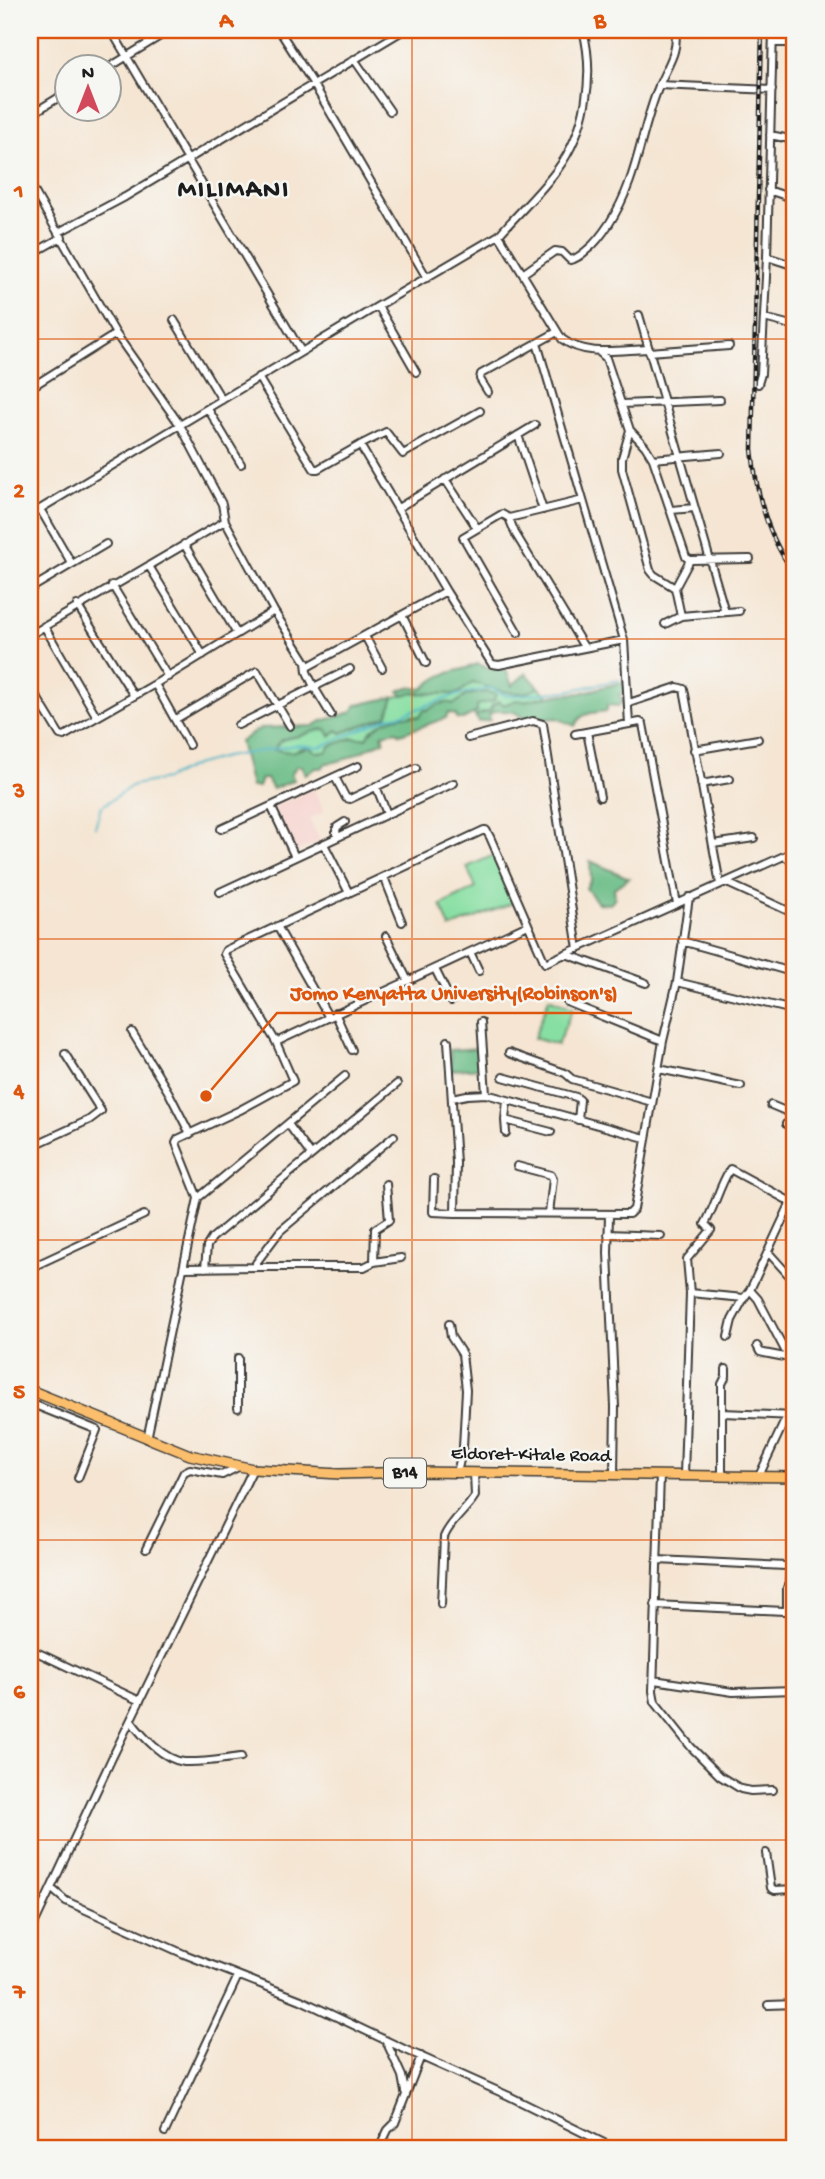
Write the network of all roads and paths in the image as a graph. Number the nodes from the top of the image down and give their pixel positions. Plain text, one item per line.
1 (111, 30) edge
2 (170, 30) edge
3 (279, 30) edge
4 (404, 30) edge
5 (583, 30) edge
6 (675, 30) edge
7 (773, 30) edge
8 (774, 43) junction
9 (795, 43) edge
10 (127, 57) junction
11 (354, 59) junction
12 (122, 60) edge
13 (313, 83) junction
14 (659, 85) junction
15 (772, 90) junction
16 (52, 102) edge
17 (390, 111) dead end
18 (30, 115) edge
19 (769, 135) junction
20 (795, 140) edge
21 (188, 159) junction
22 (30, 184) edge
23 (768, 190) junction
24 (795, 199) edge
25 (60, 234) junction
26 (499, 235) junction
27 (30, 255) edge
28 (767, 257) junction
29 (795, 266) edge
30 (524, 273) junction
31 (427, 278) junction
32 (378, 306) junction
33 (639, 315) dead end
34 (764, 318) junction
35 (174, 320) dead end
36 (795, 326) edge
37 (557, 332) junction
38 (116, 334) junction
39 (537, 343) junction
40 (729, 346) dead end
41 (648, 350) junction
42 (301, 351) junction
43 (599, 352) junction
44 (416, 372) dead end
45 (258, 377) junction
46 (758, 384) dead end
47 (30, 388) edge
48 (488, 392) dead end
49 (222, 400) junction
50 (720, 400) dead end
51 (664, 402) junction
52 (622, 404) junction
53 (208, 409) junction
54 (480, 411) dead end
55 (180, 425) junction
56 (535, 425) dead end
57 (630, 430) junction
58 (518, 435) junction
59 (360, 445) junction
60 (721, 453) dead end
61 (680, 456) junction
62 (653, 459) junction
63 (241, 464) dead end
64 (445, 479) junction
65 (583, 499) junction
66 (398, 508) junction
67 (695, 508) junction
68 (40, 509) junction
69 (543, 510) junction
70 (671, 510) junction
71 (30, 515) edge
72 (509, 518) junction
73 (225, 521) junction
74 (477, 528) junction
75 (106, 544) dead end
76 (184, 544) junction
77 (750, 559) dead end
78 (690, 561) junction
79 (711, 561) junction
80 (72, 564) junction
81 (149, 566) junction
82 (112, 586) junction
83 (675, 588) junction
84 (30, 589) edge
85 (446, 591) junction
86 (78, 605) junction
87 (274, 611) junction
88 (739, 611) dead end
89 (725, 612) junction
90 (401, 615) junction
91 (681, 616) junction
92 (665, 624) dead end
93 (44, 626) junction
94 (518, 633) dead end
95 (237, 634) junction
96 (30, 635) edge
97 (365, 636) junction
98 (624, 639) junction
99 (584, 647) junction
100 (203, 655) junction
101 (426, 663) dead end
102 (307, 667) junction
103 (382, 668) dead end
104 (350, 669) dead end
105 (167, 677) junction
106 (155, 684) junction
107 (30, 686) edge
108 (314, 687) junction
109 (134, 696) junction
110 (629, 703) junction
111 (277, 704) junction
112 (331, 715) dead end
113 (97, 717) junction
114 (176, 719) junction
115 (629, 723) junction
116 (238, 725) dead end
117 (289, 726) dead end
118 (587, 732) junction
119 (575, 734) dead end
120 (468, 738) dead end
121 (758, 739) dead end
122 (189, 745) dead end
123 (694, 750) junction
124 (358, 766) dead end
125 (416, 768) dead end
126 (335, 777) junction
127 (730, 779) dead end
128 (454, 783) dead end
129 (701, 784) junction
130 (376, 786) junction
131 (600, 797) dead end
132 (271, 806) junction
133 (387, 814) junction
134 (345, 822) dead end
135 (221, 829) dead end
136 (338, 837) junction
137 (754, 838) dead end
138 (324, 844) junction
139 (713, 844) junction
140 (795, 850) edge
141 (784, 856) junction
142 (295, 858) junction
143 (795, 862) edge
144 (384, 877) junction
145 (722, 883) junction
146 (220, 892) dead end
147 (349, 893) junction
148 (689, 897) junction
149 (677, 904) junction
150 (795, 914) edge
151 (402, 922) dead end
152 (528, 925) junction
153 (277, 926) junction
154 (386, 936) dead end
155 (682, 941) junction
156 (578, 949) junction
157 (470, 952) junction
158 (566, 954) junction
159 (435, 969) junction
160 (479, 971) dead end
161 (795, 973) edge
162 (408, 981) junction
163 (677, 982) junction
164 (646, 983) dead end
165 (451, 1001) dead end
166 (566, 1002) dead end
167 (789, 1009) dead end
168 (332, 1015) junction
169 (481, 1022) dead end
170 (132, 1032) dead end
171 (448, 1041) dead end
172 (663, 1041) junction
173 (276, 1042) junction
174 (352, 1050) dead end
175 (509, 1053) dead end
176 (65, 1054) dead end
177 (659, 1069) junction
178 (345, 1076) dead end
179 (503, 1076) dead end
180 (397, 1084) dead end
181 (741, 1086) dead end
182 (486, 1094) junction
183 (452, 1098) junction
184 (507, 1100) junction
185 (652, 1102) junction
186 (771, 1105) dead end
187 (795, 1115) edge
188 (505, 1120) junction
189 (578, 1120) junction
190 (288, 1124) junction
191 (786, 1125) dead end
192 (795, 1128) edge
193 (551, 1132) dead end
194 (506, 1133) dead end
195 (190, 1134) junction
196 (394, 1136) dead end
197 (645, 1138) junction
198 (30, 1147) edge
199 (311, 1154) junction
200 (517, 1166) dead end
201 (434, 1179) dead end
202 (386, 1184) dead end
203 (198, 1198) junction
204 (794, 1201) edge
205 (455, 1213) junction
206 (550, 1213) junction
207 (144, 1215) dead end
208 (609, 1215) junction
209 (608, 1234) junction
210 (661, 1236) dead end
211 (768, 1252) junction
212 (401, 1258) dead end
213 (374, 1262) junction
214 (30, 1268) edge
215 (184, 1268) junction
216 (205, 1268) junction
217 (256, 1268) junction
218 (795, 1282) edge
219 (750, 1290) junction
220 (690, 1293) junction
221 (744, 1298) junction
222 (449, 1324) dead end
223 (728, 1337) dead end
224 (757, 1346) dead end
225 (238, 1358) dead end
226 (792, 1359) edge
227 (726, 1369) dead end
228 (30, 1390) edge
229 (30, 1403) edge
230 (237, 1408) dead end
231 (722, 1413) junction
232 (791, 1416) edge
233 (147, 1439) junction
234 (240, 1466) junction
235 (253, 1469) junction
236 (457, 1473) junction
237 (474, 1473) junction
238 (614, 1474) junction
239 (660, 1475) junction
240 (684, 1475) junction
241 (722, 1476) junction
242 (759, 1476) junction
243 (795, 1477) edge
244 (78, 1478) dead end
245 (146, 1549) dead end
246 (657, 1560) junction
247 (792, 1587) edge
248 (441, 1604) dead end
249 (656, 1605) junction
250 (30, 1649) edge
251 (654, 1680) junction
252 (795, 1690) edge
253 (140, 1701) junction
254 (131, 1721) junction
255 (241, 1757) dead end
256 (772, 1790) dead end
257 (766, 1853) dead end
258 (51, 1888) junction
259 (795, 1889) edge
260 (30, 1933) edge
261 (237, 1976) junction
262 (795, 2004) edge
263 (768, 2005) dead end
264 (386, 2040) junction
265 (421, 2056) junction
266 (405, 2094) junction
267 (165, 2133) dead end
268 (379, 2149) edge
269 (616, 2149) edge

1 - 10 street
2 - 10 street
3 - 13 street
4 - 11 street
5 - 26 street
6 - 14 street
7 - 8 street
8 - 9 street
8 - 15 street
10 - 12 street
10 - 21 street
11 - 13 street
11 - 17 street
13 - 21 street
13 - 31 street
14 - 15 street
14 - 30 street
15 - 19 street
16 - 18 street
19 - 20 street
19 - 23 street
21 - 25 street
21 - 42 street
22 - 25 street
23 - 24 street
23 - 28 street
25 - 27 street
25 - 38 street
26 - 30 street
26 - 31 street
28 - 29 street
28 - 34 street
30 - 37 street
31 - 32 street
32 - 42 street
32 - 44 street
33 - 41 street
34 - 36 street
34 - 46 street
35 - 49 street
37 - 39 street
37 - 43 street
38 - 47 street
38 - 55 street
39 - 48 street
39 - 65 street
40 - 41 street
41 - 43 street
41 - 51 street
42 - 45 street
43 - 52 street
45 - 49 street
45 - 59 street
49 - 53 street
50 - 51 street
51 - 52 street
51 - 61 street
52 - 57 street
53 - 55 street
53 - 63 street
54 - 59 street
55 - 68 street
55 - 73 street
56 - 58 street
57 - 62 street
57 - 83 street
58 - 64 street
58 - 69 street
59 - 66 street
60 - 61 street
61 - 62 street
61 - 67 street
62 - 70 street
64 - 66 street
64 - 74 street
65 - 69 street
65 - 98 street
66 - 85 street
67 - 70 street
67 - 79 street
68 - 71 street
68 - 80 street
69 - 72 street
70 - 78 street
72 - 74 street
72 - 99 street
73 - 76 street
73 - 87 street
74 - 94 street
75 - 80 street
76 - 81 street
76 - 95 street
77 - 79 street
78 - 79 street
78 - 83 street
79 - 89 street
80 - 84 street
81 - 82 street
81 - 100 street
82 - 86 street
82 - 105 street
83 - 91 street
85 - 90 street
85 - 99 street
86 - 93 street
86 - 109 street
87 - 95 street
87 - 102 street
88 - 89 street
89 - 91 street
90 - 97 street
90 - 101 street
91 - 92 street
93 - 96 street
93 - 113 street
95 - 100 street
97 - 102 street
97 - 103 street
98 - 99 street
98 - 110 street
100 - 105 street
102 - 108 street
104 - 108 street
105 - 106 street
106 - 109 street
106 - 114 street
107 - 113 street
108 - 111 street
108 - 112 street
109 - 113 street
110 - 115 street
110 - 123 street
111 - 114 street
111 - 116 street
111 - 117 street
114 - 122 street
115 - 118 street
115 - 149 street
118 - 119 street
118 - 131 street
120 - 156 street
121 - 123 street
123 - 129 street
124 - 126 street
125 - 130 street
126 - 130 street
126 - 132 street
127 - 129 street
128 - 133 street
129 - 139 street
130 - 133 street
132 - 135 street
132 - 142 street
133 - 136 street
134 - 136 street
136 - 138 street
137 - 139 street
138 - 142 street
138 - 147 street
139 - 145 street
140 - 141 street
141 - 143 street
141 - 145 street
142 - 146 street
144 - 147 street
144 - 151 street
144 - 152 street
145 - 148 street
145 - 150 street
147 - 153 street
148 - 149 street
148 - 155 street
149 - 156 street
152 - 157 street
152 - 158 street
153 - 168 street
153 - 173 street
154 - 162 street
155 - 161 street
155 - 163 street
156 - 158 street
157 - 159 street
157 - 160 street
158 - 164 street
159 - 162 street
159 - 165 street
162 - 168 street
163 - 167 street
163 - 172 street
166 - 172 street
168 - 173 street
168 - 174 street
169 - 182 street
170 - 195 street
171 - 183 street
172 - 177 street
173 - 195 street
175 - 185 street
176 - 198 street
177 - 181 street
177 - 185 street
178 - 190 street
179 - 189 street
180 - 199 street
182 - 183 street
182 - 184 street
183 - 205 street
184 - 188 street
184 - 189 street
185 - 197 street
186 - 187 street
188 - 193 street
188 - 194 street
189 - 197 street
190 - 199 street
190 - 203 street
191 - 192 street
195 - 203 street
196 - 217 street
197 - 208 street
199 - 216 street
200 - 206 street
201 - 205 street
202 - 213 street
203 - 215 street
204 - 211 street
204 - 220 street
205 - 206 street
206 - 208 street
207 - 214 street
208 - 209 street
209 - 210 street
209 - 238 street
211 - 218 street
211 - 219 street
212 - 213 street
213 - 217 street
215 - 216 street
215 - 233 street
216 - 217 street
219 - 221 street
219 - 226 street
220 - 221 street
220 - 240 street
221 - 223 street
222 - 236 street
224 - 226 street
225 - 230 street
227 - 231 street
228 - 233 highway, Eldoret-Kitale Road / B14
229 - 244 street
231 - 232 street
231 - 241 street
232 - 242 street
233 - 234 highway, Eldoret-Kitale Road / B14
234 - 235 highway, Eldoret-Kitale Road / B14
234 - 245 street
235 - 236 highway, Eldoret-Kitale Road / B14
235 - 253 street
236 - 237 highway, Eldoret-Kitale Road / B14
237 - 238 highway, Eldoret-Kitale Road / B14
237 - 248 street
238 - 239 highway, Eldoret-Kitale Road / B14
239 - 240 highway, Eldoret-Kitale Road / B14
239 - 246 street
240 - 241 highway, Eldoret-Kitale Road / B14
241 - 242 highway, Eldoret-Kitale Road / B14
242 - 243 highway, Eldoret-Kitale Road / B14
246 - 247 street
246 - 249 street
247 - 249 street
249 - 251 street
250 - 253 street
251 - 252 street
251 - 256 street
253 - 254 street
254 - 255 street
254 - 258 street
257 - 259 street
258 - 260 street
258 - 261 street
261 - 264 street
261 - 267 street
262 - 263 street
264 - 265 street
264 - 266 street
265 - 266 street
265 - 269 street
266 - 268 street

